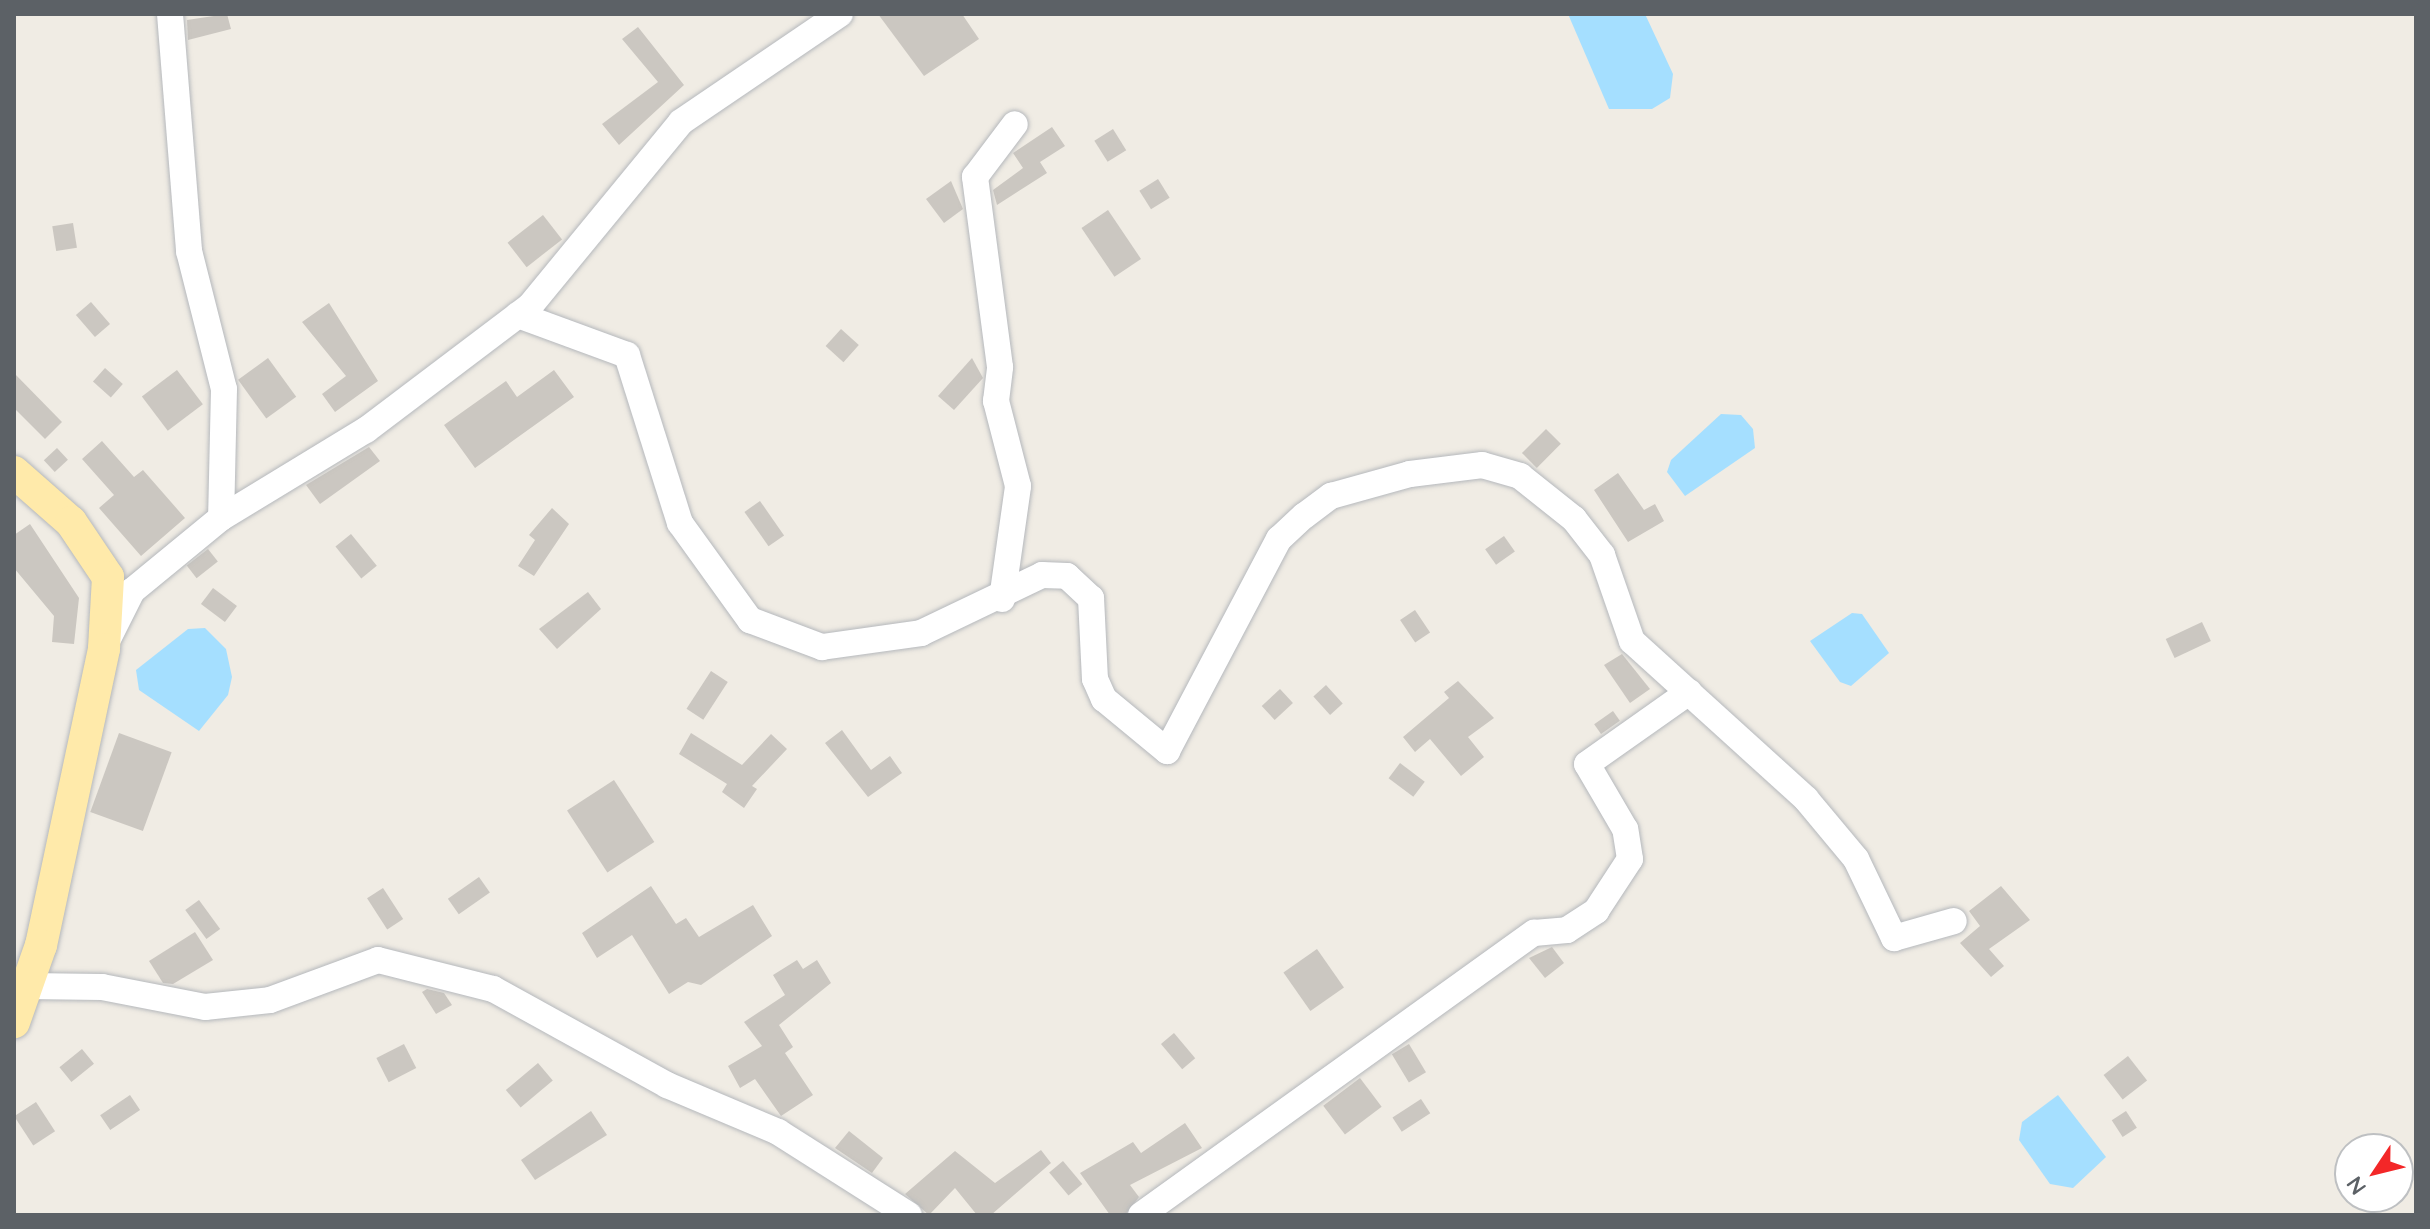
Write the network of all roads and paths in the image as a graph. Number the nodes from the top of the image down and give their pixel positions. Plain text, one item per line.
1 (170, 14) edge
2 (840, 14) edge
3 (1015, 124) dead end
4 (518, 315) junction
5 (14, 472) edge
6 (221, 518) junction
7 (1002, 599) junction
8 (104, 649) junction
9 (1689, 692) junction
10 (1954, 921) dead end
11 (27, 986) junction
12 (14, 1022) edge
13 (909, 1215) edge
14 (1141, 1215) edge

1 - 6 street
2 - 4 street
3 - 7 street
4 - 6 street
4 - 7 street
5 - 8 main road
6 - 8 street
7 - 9 street
8 - 11 main road
9 - 10 street
9 - 14 street
11 - 12 main road
11 - 13 street

